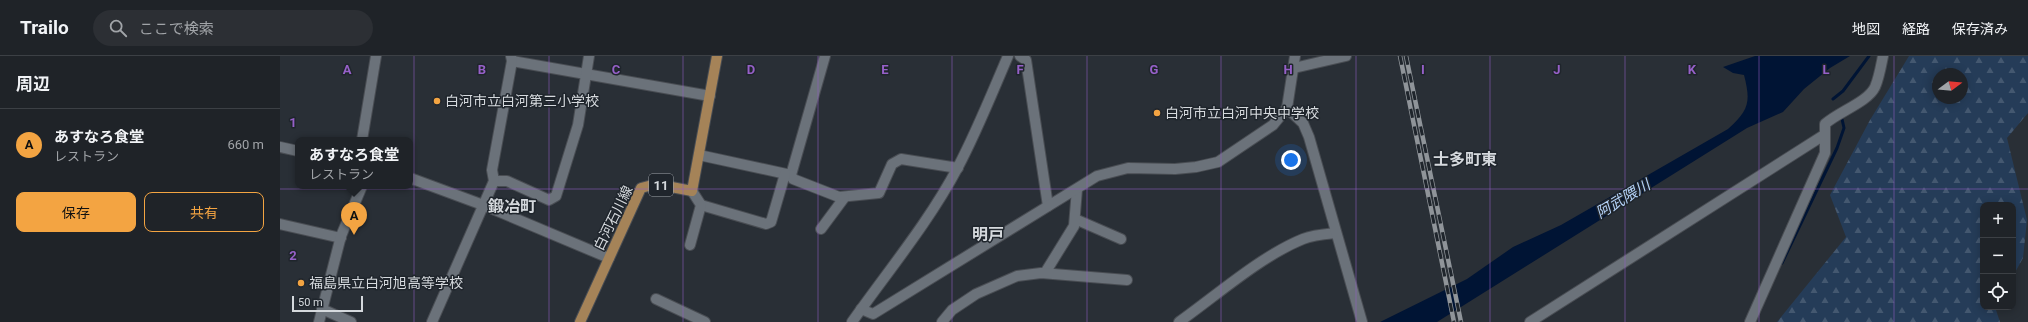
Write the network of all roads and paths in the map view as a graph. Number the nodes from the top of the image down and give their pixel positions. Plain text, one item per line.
1 (376, 56) edge
2 (589, 56) edge
3 (717, 56) edge
4 (825, 56) edge
5 (1008, 56) edge
6 (1020, 56) edge
7 (1295, 56) edge
8 (1346, 56) edge
9 (1883, 56) edge
10 (512, 59) edge
11 (1294, 68) junction
12 (586, 73) junction
13 (710, 96) junction
14 (1287, 108) junction
15 (1824, 135) junction
16 (362, 137) edge
17 (280, 147) edge
18 (295, 150) edge
19 (699, 155) junction
20 (958, 168) junction
21 (788, 174) junction
22 (413, 179) edge
23 (494, 181) junction
24 (361, 189) edge
25 (1076, 189) junction
26 (692, 191) junction
27 (844, 198) junction
28 (701, 205) junction
29 (483, 206) junction
30 (1048, 206) junction
31 (1075, 219) junction
32 (280, 224) edge
33 (822, 229) dead end
34 (1336, 233) junction
35 (341, 238) junction
36 (1121, 239) dead end
37 (690, 245) dead end
38 (609, 258) junction
39 (1045, 273) junction
40 (1127, 280) dead end
41 (656, 298) dead end
42 (322, 309) junction
43 (861, 309) junction
44 (947, 320) edge
45 (319, 322) edge
46 (351, 322) edge
47 (432, 322) edge
48 (580, 322) edge
49 (705, 322) edge
50 (852, 322) edge
51 (1179, 322) edge
52 (1362, 322) edge
53 (1530, 322) edge
54 (1750, 322) edge

1 - 16 street
2 - 12 street
3 - 13 main road, 11
4 - 21 street
5 - 20 street
6 - 30 street
7 - 11 street
8 - 11 street
9 - 15 street
10 - 12 street
10 - 23 street
11 - 14 street
12 - 13 street
12 - 23 street
13 - 19 main road, 11
14 - 25 street
14 - 34 street
15 - 53 street
15 - 54 street
17 - 18 street
19 - 21 street
19 - 26 main road, 11
20 - 27 street
20 - 43 street
21 - 27 street
21 - 28 street
22 - 29 street
23 - 29 street
24 - 35 street
25 - 30 street
25 - 31 street
26 - 28 street
26 - 38 main road, 白河石川線 / 11
27 - 33 street
28 - 37 street
29 - 38 street
29 - 47 street
30 - 43 street
31 - 36 street
31 - 39 street
32 - 35 street
34 - 51 street
34 - 52 street
35 - 42 street
38 - 48 main road, 白河石川線 / 11
39 - 40 street
39 - 44 street
41 - 49 street
42 - 45 street
42 - 46 street
43 - 50 street

